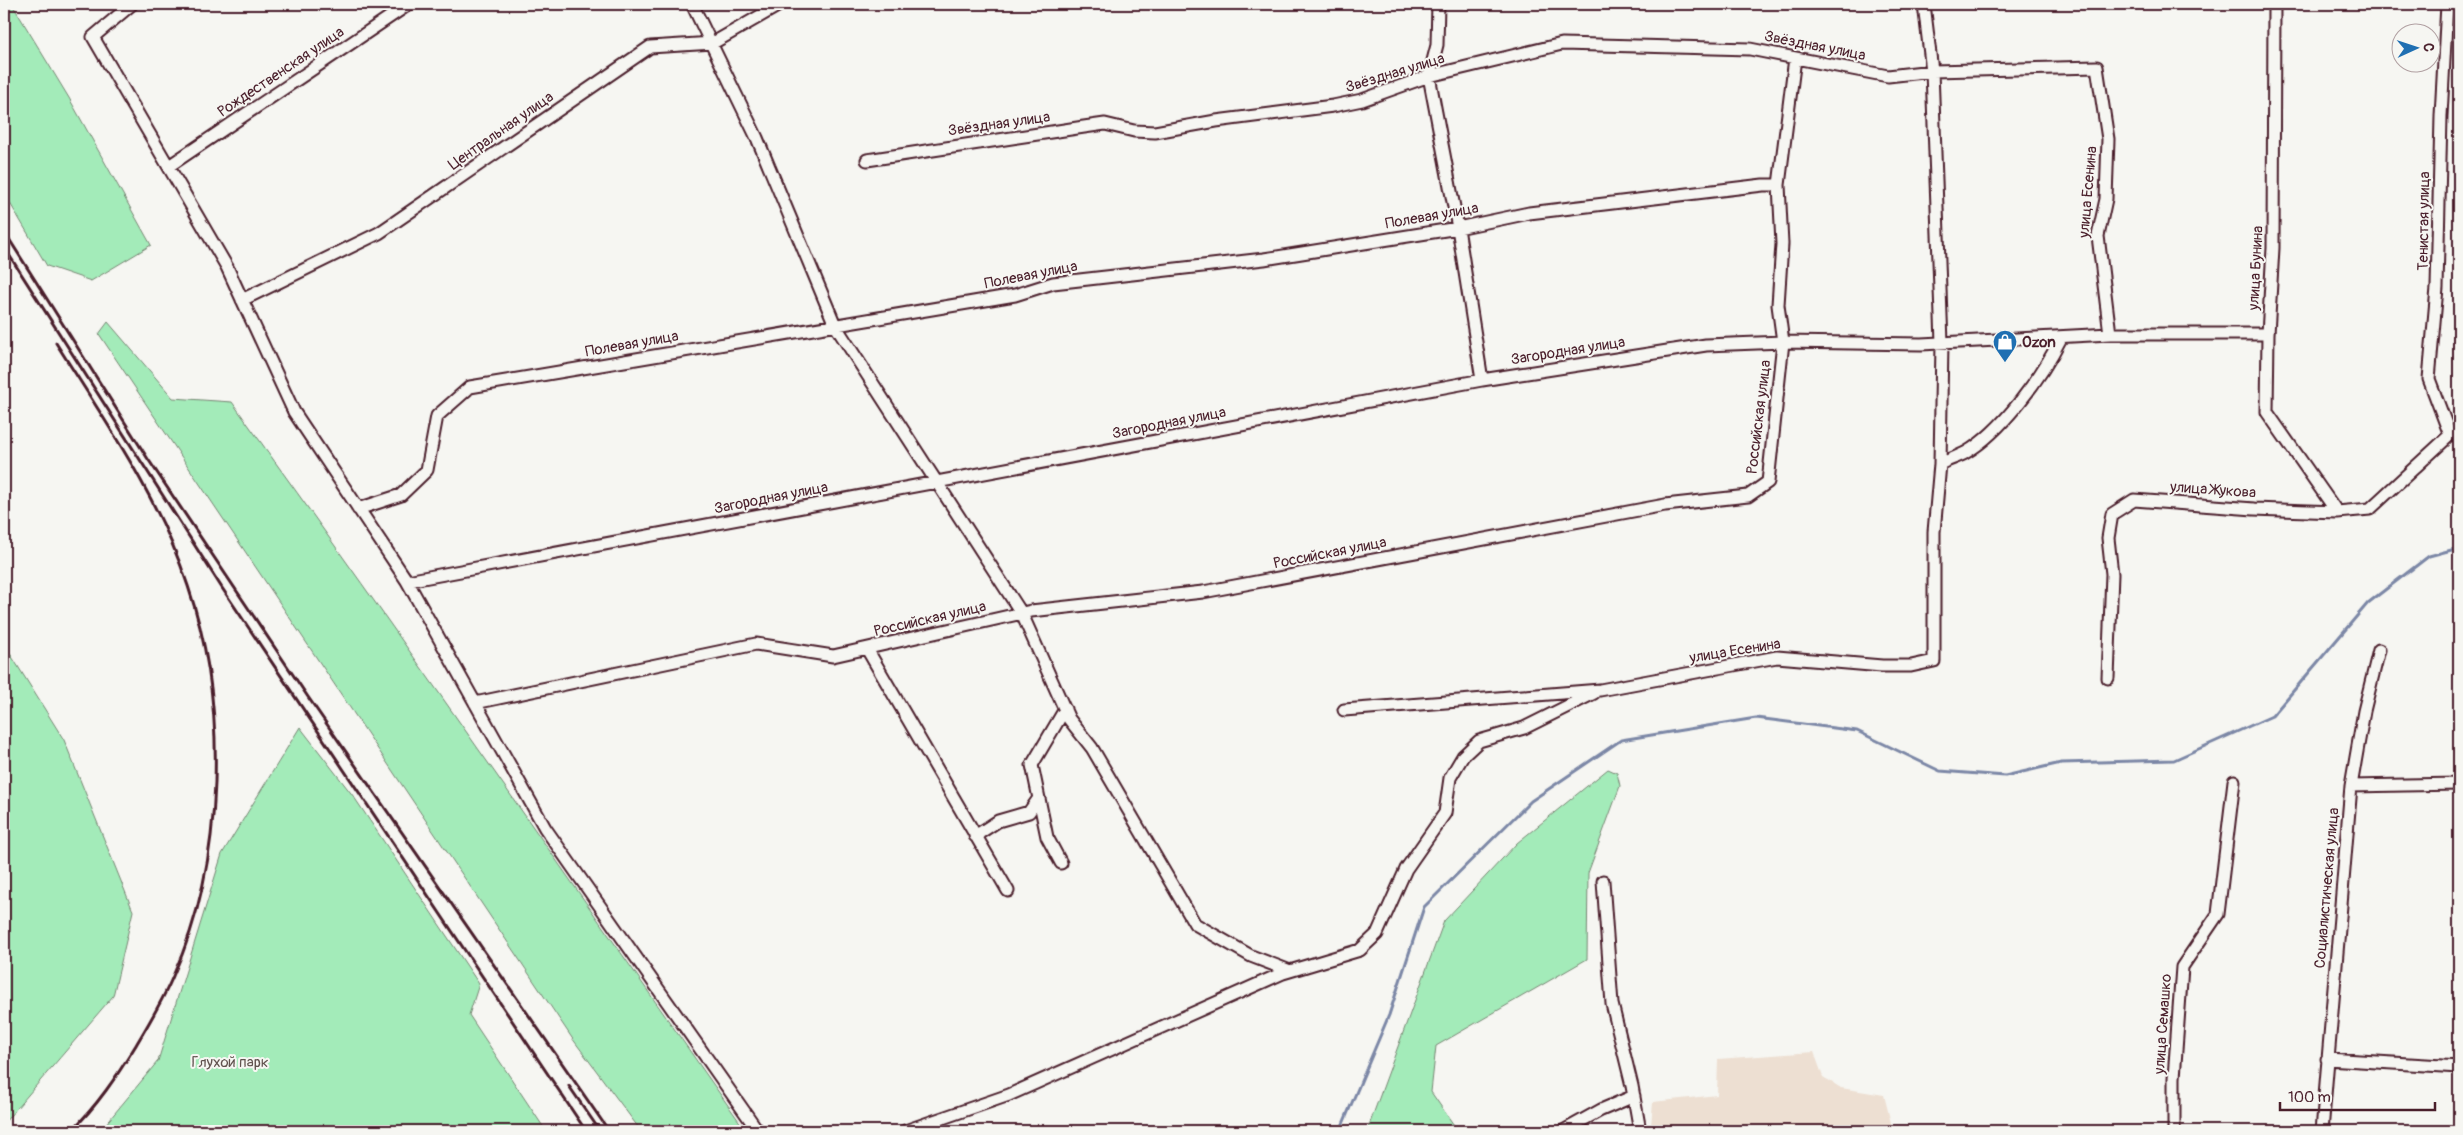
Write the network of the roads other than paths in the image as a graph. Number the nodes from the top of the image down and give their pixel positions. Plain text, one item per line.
1 (132, 4) edge
2 (409, 4) edge
3 (692, 4) edge
4 (781, 4) edge
5 (1438, 4) edge
6 (1924, 4) edge
7 (2274, 4) edge
8 (2448, 4) edge
9 (713, 44) junction
10 (1796, 58) junction
11 (1932, 71) junction
12 (1429, 76) junction
13 (867, 160) dead end
14 (170, 166) junction
15 (1779, 185) junction
16 (1458, 228) junction
17 (242, 300) junction
18 (835, 324) junction
19 (2110, 334) junction
20 (2268, 334) junction
21 (2060, 338) junction
22 (1783, 342) junction
23 (1942, 343) junction
24 (1482, 380) junction
25 (2455, 434) edge
26 (1940, 464) junction
27 (937, 482) junction
28 (358, 509) junction
29 (2337, 512) junction
30 (407, 581) junction
31 (1022, 614) junction
32 (867, 649) junction
33 (2379, 650) dead end
34 (2108, 678) dead end
35 (1600, 690) junction
36 (475, 703) junction
37 (1065, 709) junction
38 (1344, 710) dead end
39 (2234, 781) dead end
40 (2459, 784) edge
41 (2351, 786) junction
42 (1039, 798) junction
43 (975, 836) junction
44 (1061, 863) dead end
45 (1602, 881) dead end
46 (1008, 891) dead end
47 (1290, 971) junction
48 (2328, 1059) junction
49 (2459, 1067) edge
50 (1634, 1096) junction
51 (758, 1131) edge
52 (905, 1131) edge
53 (1563, 1131) edge
54 (1640, 1131) edge
55 (2174, 1131) edge
56 (2322, 1131) edge

1 - 14 street
2 - 14 street, Рождественская улица
3 - 9 street
4 - 9 street, Центральная улица
5 - 12 street
6 - 11 street, улица Есенина
7 - 20 street, улица Бунина
8 - 25 street, Тенистая улица
9 - 17 street, Центральная улица
9 - 18 street
10 - 11 street, Звёздная улица
10 - 12 street, Звёздная улица
10 - 15 street, Российская улица
11 - 19 street, улица Есенина
11 - 23 street, улица Есенина
12 - 13 street, Звёздная улица
12 - 16 street
14 - 17 street
15 - 16 street, Полевая улица
15 - 22 street, Российская улица
16 - 18 street, Полевая улица
16 - 24 street
17 - 28 street
18 - 27 street
18 - 28 street, Полевая улица
19 - 20 street
19 - 21 street
20 - 29 street, улица Бунина
21 - 23 street
21 - 26 street
22 - 23 street, Загородная улица
22 - 24 street, Загородная улица
22 - 31 street, Российская улица
23 - 26 street, улица Есенина
24 - 27 street, Загородная улица
25 - 29 street, улица Жукова
26 - 35 street, улица Есенина
27 - 30 street, Загородная улица
27 - 31 street
28 - 30 street
29 - 34 street, улица Жукова
30 - 36 street
31 - 32 street, Российская улица
31 - 37 street
32 - 36 street, Российская улица
32 - 43 street
33 - 41 street, Социалистическая улица
35 - 38 street, улица Есенина
35 - 47 street
36 - 51 street
37 - 42 street
37 - 47 street
39 - 55 street, улица Семашко
40 - 41 street
41 - 48 street, Социалистическая улица
42 - 43 street
42 - 44 street
43 - 46 street
45 - 50 street
47 - 52 street
48 - 49 street
48 - 56 street, Социалистическая улица
50 - 53 street
50 - 54 street

